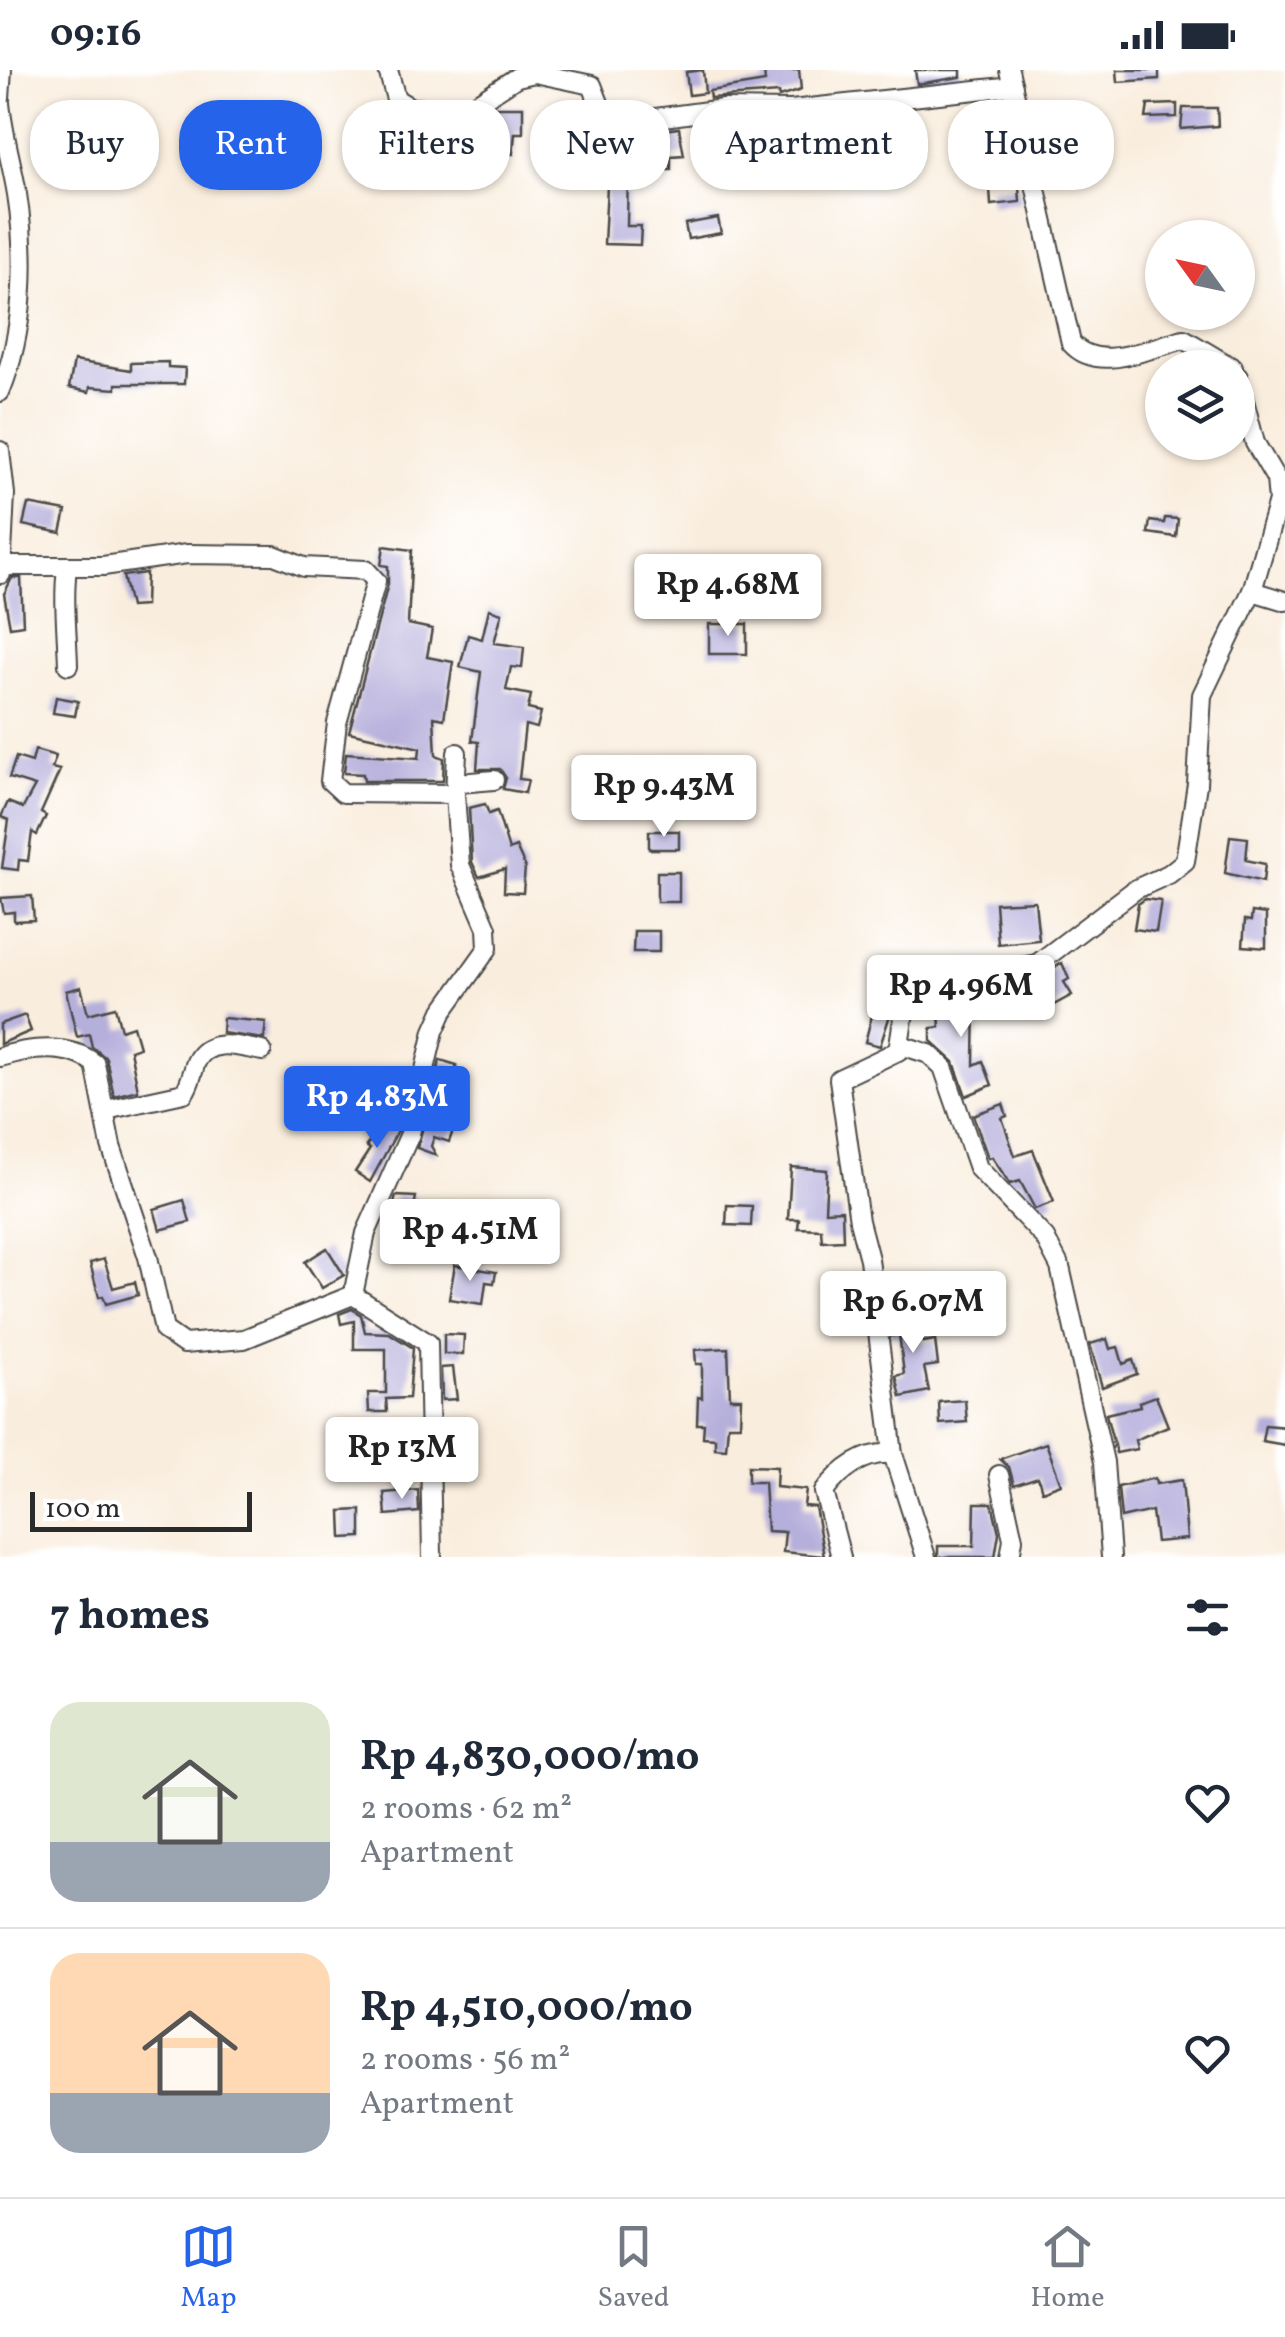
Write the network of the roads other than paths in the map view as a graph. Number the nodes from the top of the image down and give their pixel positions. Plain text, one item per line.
1 (2, 70) edge
2 (388, 70) edge
3 (1011, 78) edge
4 (398, 100) edge
5 (482, 100) edge
6 (0, 101) edge
7 (1203, 350) edge
8 (0, 392) edge
9 (1255, 443) edge
10 (0, 451) edge
11 (67, 567) junction
12 (2, 571) edge
13 (1252, 591) junction
14 (1285, 601) edge
15 (68, 664) dead end
16 (457, 753) dead end
17 (494, 780) dead end
18 (457, 789) junction
19 (901, 1045) junction
20 (262, 1051) dead end
21 (0, 1057) edge
22 (106, 1110) junction
23 (353, 1295) junction
24 (893, 1454) junction
25 (999, 1475) dead end
26 (432, 1557) edge
27 (841, 1557) edge
28 (926, 1557) edge
29 (1010, 1557) edge
30 (1111, 1557) edge

1 - 6 street
2 - 4 street
3 - 5 street
3 - 7 street
6 - 8 street
9 - 13 street
10 - 12 street
11 - 12 street
11 - 15 street
11 - 18 street
13 - 14 street
13 - 19 street
16 - 18 street
17 - 18 street
18 - 23 street
19 - 24 street
19 - 30 street
20 - 22 street
21 - 22 street
22 - 23 street
23 - 26 street
24 - 27 street
24 - 28 street
25 - 29 street

